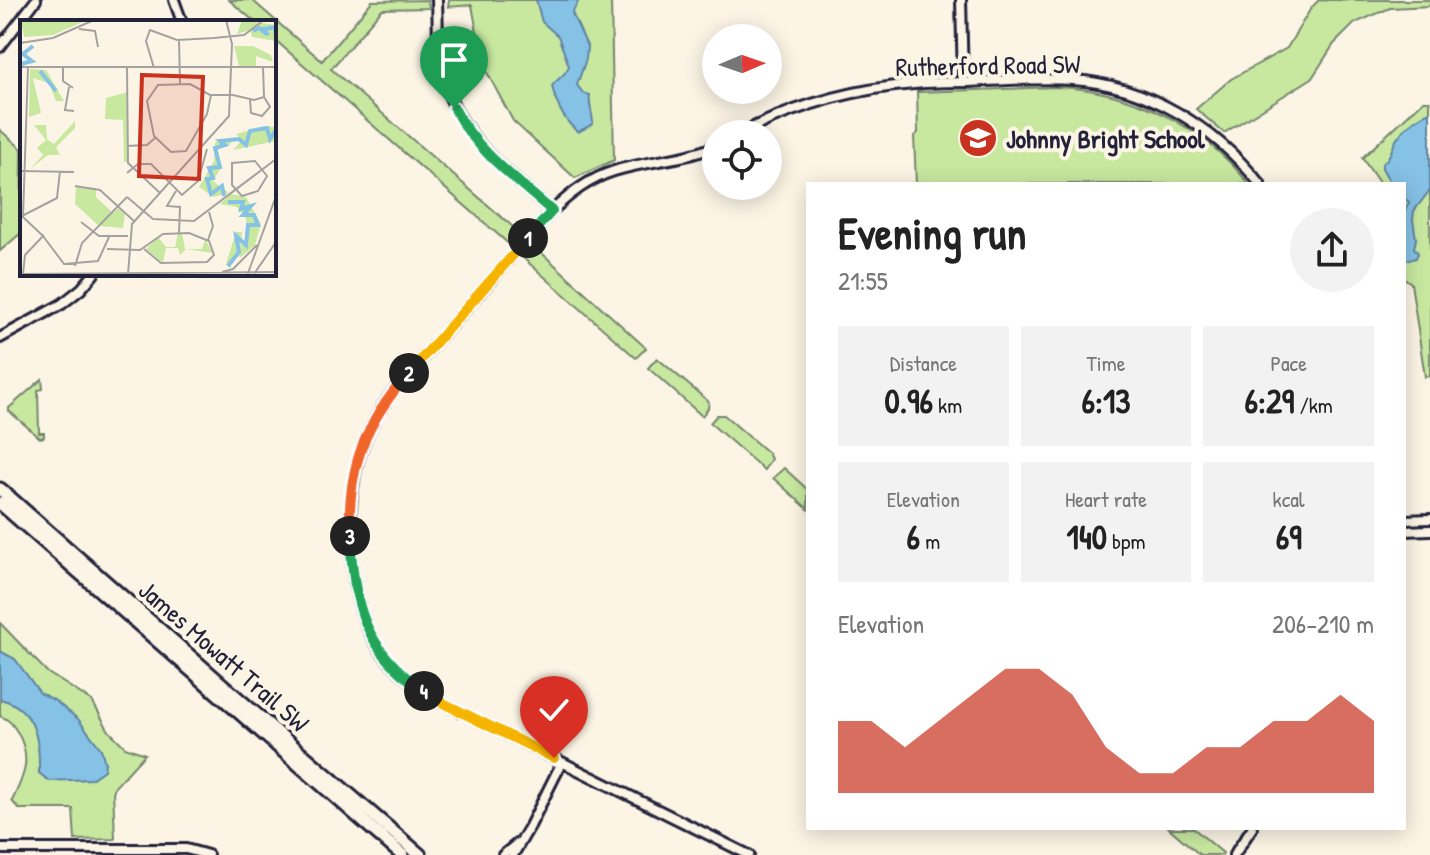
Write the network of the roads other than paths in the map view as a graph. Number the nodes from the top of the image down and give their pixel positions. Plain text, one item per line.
1 (36, 0) edge
2 (174, 0) edge
3 (437, 0) edge
4 (961, 0) edge
5 (21, 20) edge
6 (181, 20) edge
7 (20, 21) edge
8 (0, 47) edge
9 (963, 82) junction
10 (771, 120) edge
11 (702, 151) edge
12 (1258, 182) edge
13 (552, 211) junction
14 (92, 276) edge
15 (0, 338) edge
16 (0, 489) edge
17 (0, 503) edge
18 (1430, 519) edge
19 (1406, 520) edge
20 (1430, 530) edge
21 (1406, 531) edge
22 (562, 762) junction
23 (1251, 830) edge
24 (522, 840) junction
25 (0, 849) edge
26 (208, 855) edge
27 (402, 855) edge
28 (420, 855) edge
29 (503, 855) edge
30 (513, 855) edge
31 (749, 855) edge
32 (1234, 855) edge

1 - 5 street
2 - 6 street
3 - 13 street
4 - 9 street
7 - 8 street
9 - 10 street, Rutherford Road SW
9 - 12 street, Rutherford Road SW
11 - 13 street
13 - 22 street
14 - 15 street
16 - 28 main road, James Mowatt Trail SW
17 - 27 main road, James Mowatt Trail SW
18 - 19 street
20 - 21 street
22 - 24 street
22 - 31 street
23 - 32 street
24 - 29 street
24 - 30 street
25 - 26 street

